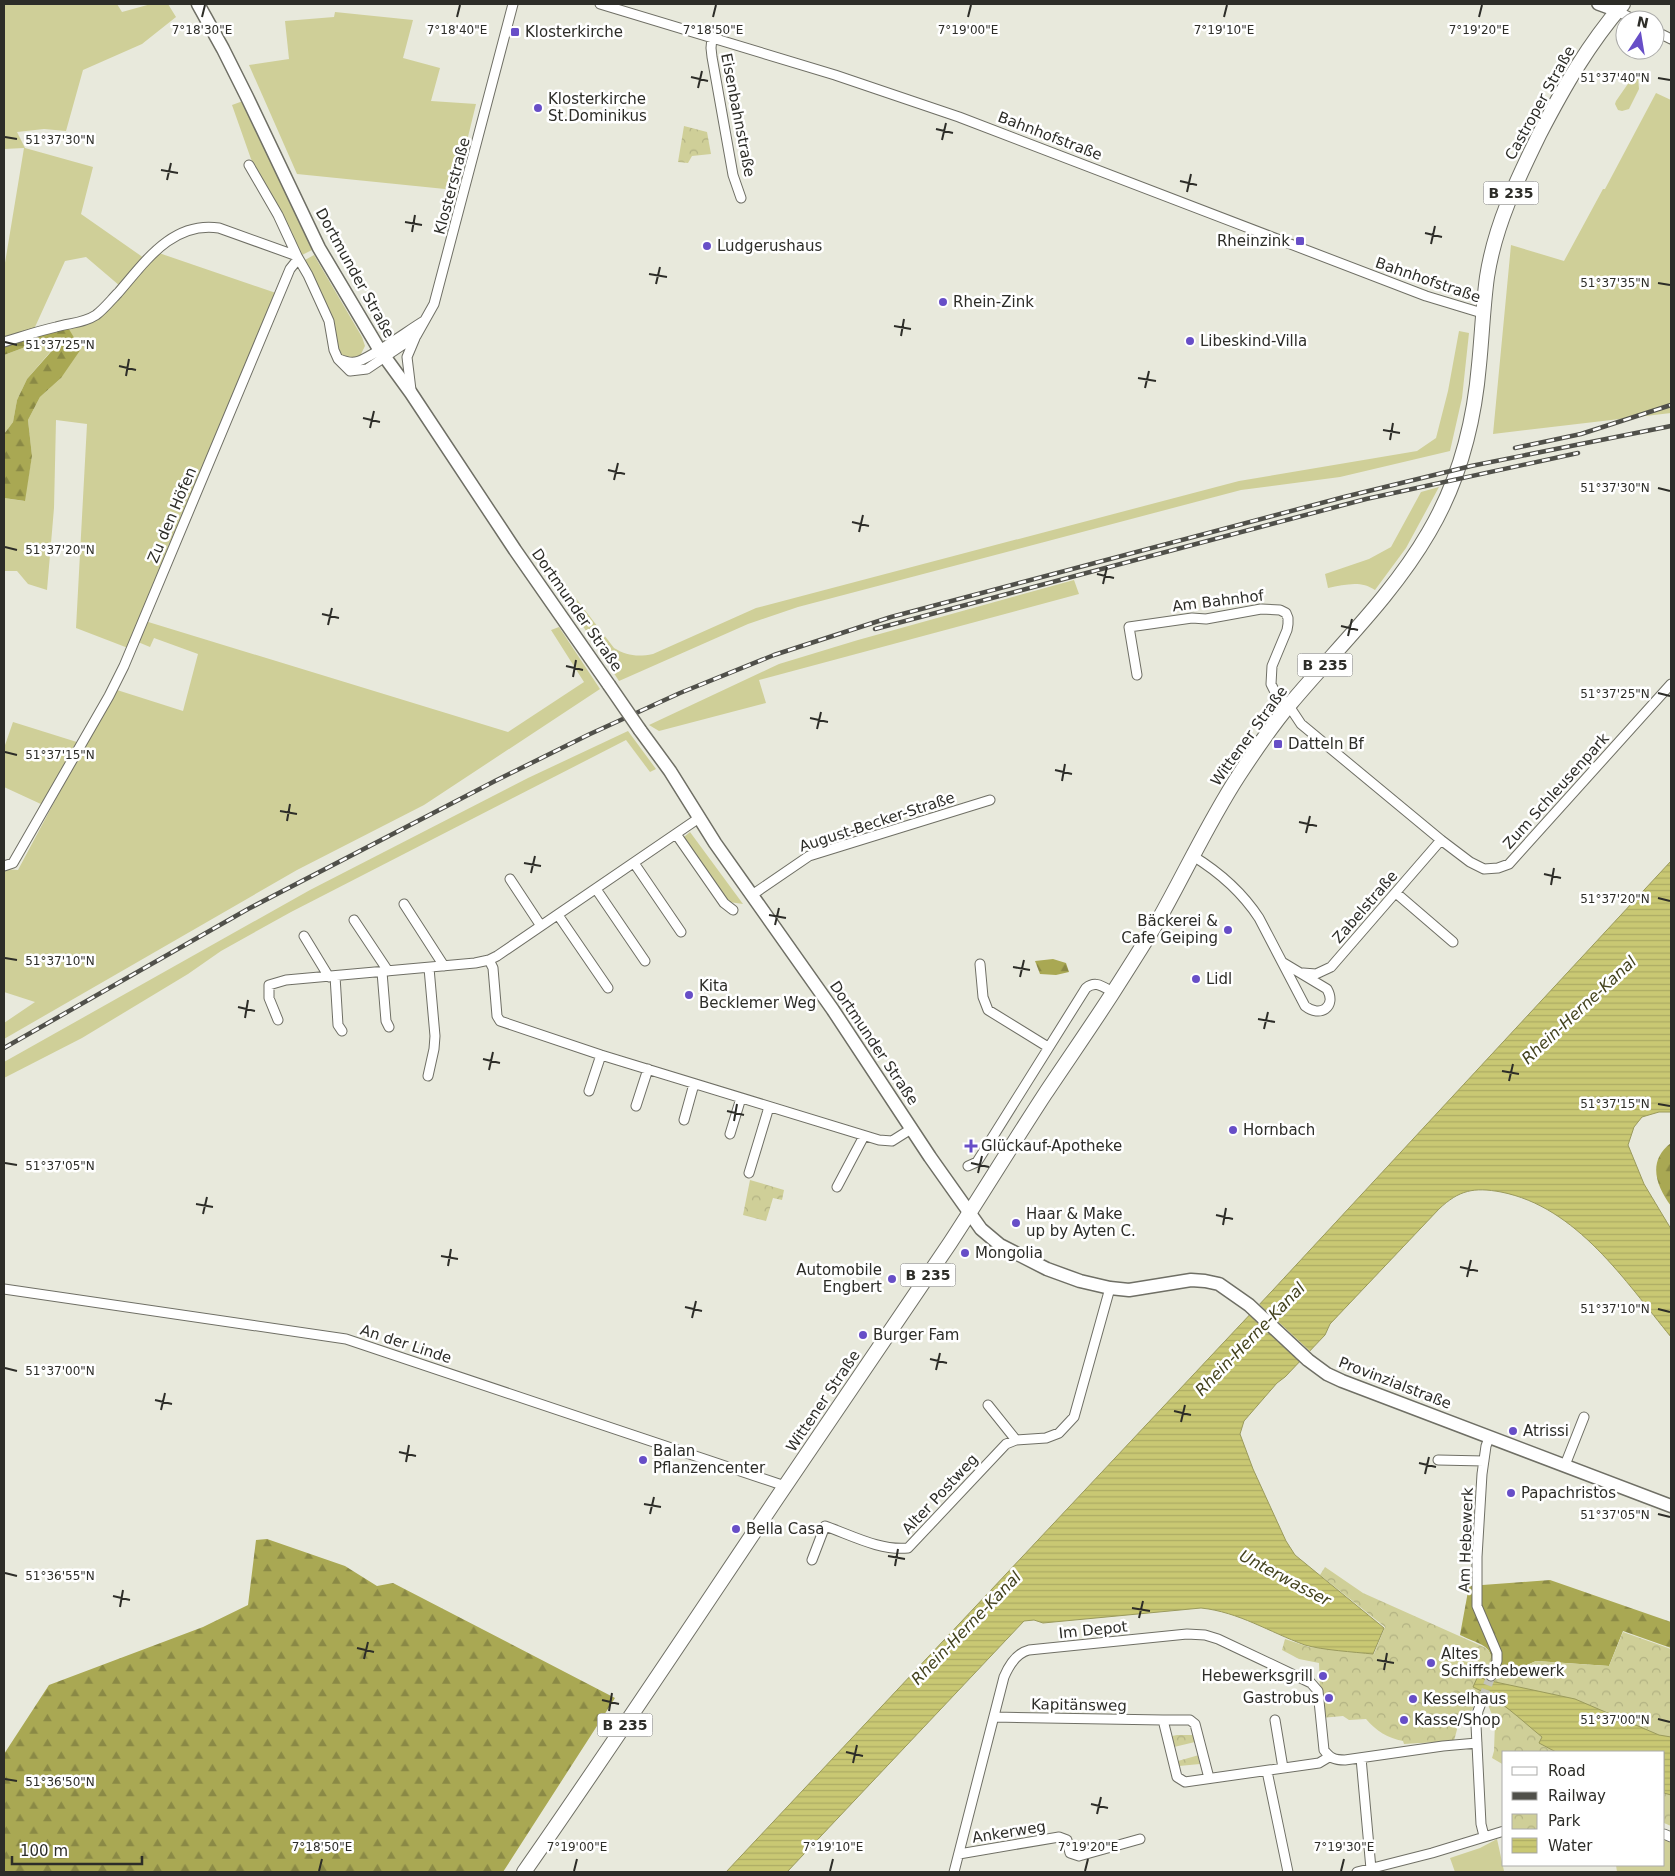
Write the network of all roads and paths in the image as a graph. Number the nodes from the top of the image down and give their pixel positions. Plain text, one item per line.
1 (198, 4) edge
2 (513, 4) edge
3 (600, 4) edge
4 (1598, 4) edge
5 (620, 7) edge
6 (1620, 7) edge
7 (712, 37) junction
8 (249, 166) dead end
9 (741, 198) dead end
10 (297, 257) junction
11 (1482, 313) junction
12 (424, 321) junction
13 (416, 336) junction
14 (4, 342) edge
15 (382, 353) junction
16 (411, 393) junction
17 (1137, 675) dead end
18 (1671, 684) edge
19 (1289, 706) junction
20 (990, 800) dead end
21 (699, 818) junction
22 (676, 834) junction
23 (1440, 840) junction
24 (1193, 856) junction
25 (634, 863) junction
26 (4, 866) edge
27 (510, 879) dead end
28 (596, 889) junction
29 (1396, 893) junction
30 (752, 895) junction
31 (404, 904) dead end
32 (733, 910) dead end
33 (558, 915) junction
34 (354, 920) dead end
35 (541, 926) junction
36 (681, 932) dead end
37 (304, 936) dead end
38 (1453, 942) dead end
39 (489, 960) junction
40 (645, 961) dead end
41 (1282, 962) junction
42 (980, 964) dead end
43 (444, 966) junction
44 (429, 968) junction
45 (385, 972) junction
46 (1300, 973) junction
47 (332, 977) junction
48 (608, 988) dead end
49 (1113, 992) junction
50 (278, 1020) dead end
51 (389, 1028) dead end
52 (342, 1031) dead end
53 (1048, 1047) junction
54 (601, 1055) junction
55 (648, 1069) junction
56 (428, 1076) dead end
57 (694, 1084) junction
58 (589, 1092) dead end
59 (741, 1098) junction
60 (636, 1106) dead end
61 (769, 1107) junction
62 (684, 1120) dead end
63 (911, 1129) junction
64 (730, 1134) dead end
65 (864, 1136) junction
66 (968, 1166) dead end
67 (749, 1173) dead end
68 (837, 1187) dead end
69 (969, 1211) junction
70 (1110, 1288) junction
71 (4, 1289) edge
72 (988, 1405) dead end
73 (1584, 1417) dead end
74 (1489, 1438) junction
75 (1016, 1440) junction
76 (1438, 1460) dead end
77 (1484, 1461) junction
78 (1565, 1465) junction
79 (785, 1486) junction
80 (1671, 1506) edge
81 (812, 1560) dead end
82 (1491, 1676) tunnel mouth
83 (1483, 1698) tunnel mouth
84 (994, 1717) junction
85 (1163, 1720) junction
86 (1275, 1720) dead end
87 (1478, 1742) junction
88 (1329, 1757) junction
89 (1361, 1758) junction
90 (1283, 1768) junction
91 (1268, 1776) dead end
92 (1209, 1778) junction
93 (1502, 1832) edge
94 (1484, 1836) junction
95 (1140, 1839) dead end
96 (960, 1854) junction
97 (1371, 1868) junction
98 (524, 1872) edge
99 (954, 1872) edge
100 (1288, 1872) edge
101 (1357, 1872) edge

1 - 15 main road, Dortmunder Straße
2 - 12 street, Klosterstraße
3 - 5 street, Bahnhofstraße
4 - 6 street
5 - 7 street, Bahnhofstraße
6 - 11 main road, Castroper Straße / B 235
7 - 9 street, Eisenbahnstraße
7 - 11 street, Bahnhofstraße
8 - 10 street
10 - 14 street
10 - 15 street
10 - 26 street, Zu den Höfen
11 - 19 main road, Wittener Straße / B 235
12 - 13 street, Klosterstraße
12 - 15 street
13 - 15 street
13 - 16 street, Klosterstraße
15 - 16 main road, Dortmunder Straße
16 - 21 main road, Dortmunder Straße, bridge
17 - 19 street, Am Bahnhof
18 - 23 street, Zum Schleusenpark
19 - 23 street, Zum Schleusenpark
19 - 24 main road, Wittener Straße / B 235
20 - 30 street, August-Becker-Straße
21 - 22 street
21 - 30 main road, Dortmunder Straße
22 - 25 street
22 - 32 street
23 - 29 street, Zabelstraße
24 - 41 street
24 - 49 main road, Wittener Straße / B 235
25 - 28 street
25 - 36 street
27 - 35 street
28 - 33 street
28 - 40 street
29 - 38 street
29 - 46 street, Zabelstraße
30 - 63 main road, Dortmunder Straße
31 - 43 street
33 - 35 street
33 - 48 street
34 - 45 street
35 - 39 street
37 - 47 street
39 - 43 street
39 - 54 street
41 - 46 street
41 - 46 street
42 - 53 street
43 - 44 street
44 - 45 street
44 - 56 street
45 - 47 street
45 - 51 street
47 - 50 street
47 - 52 street
49 - 53 street
49 - 69 main road, Wittener Straße / B 235
53 - 66 street
54 - 55 street
54 - 58 street
55 - 57 street
55 - 60 street
57 - 59 street
57 - 62 street
59 - 61 street
59 - 64 street
61 - 65 street
61 - 67 street
63 - 65 street
63 - 69 main road, Dortmunder Straße
65 - 68 street
69 - 70 main road, Provinzialstraße
69 - 79 main road, Wittener Straße / B 235
70 - 74 main road, Provinzialstraße
70 - 75 street
71 - 79 street, An der Linde
72 - 75 street
73 - 78 street
74 - 77 street, Am Hebewerk
74 - 78 main road, Provinzialstraße
75 - 81 street, Alter Postweg
76 - 77 street
77 - 82 street, Am Hebewerk
78 - 80 main road, Provinzialstraße
79 - 98 main road, Wittener Straße / B 235
83 - 87 street
84 - 85 street, Kapitänsweg
84 - 88 street, Im Depot
84 - 96 street, Im Depot
85 - 92 street, Kapitänsweg
85 - 92 street
86 - 90 street
87 - 89 street
87 - 94 street
88 - 89 street
88 - 90 street
89 - 97 street
90 - 92 street
91 - 100 street
93 - 94 street
94 - 97 street
95 - 96 street, Ankerweg
96 - 99 street, Im Depot
97 - 101 street

